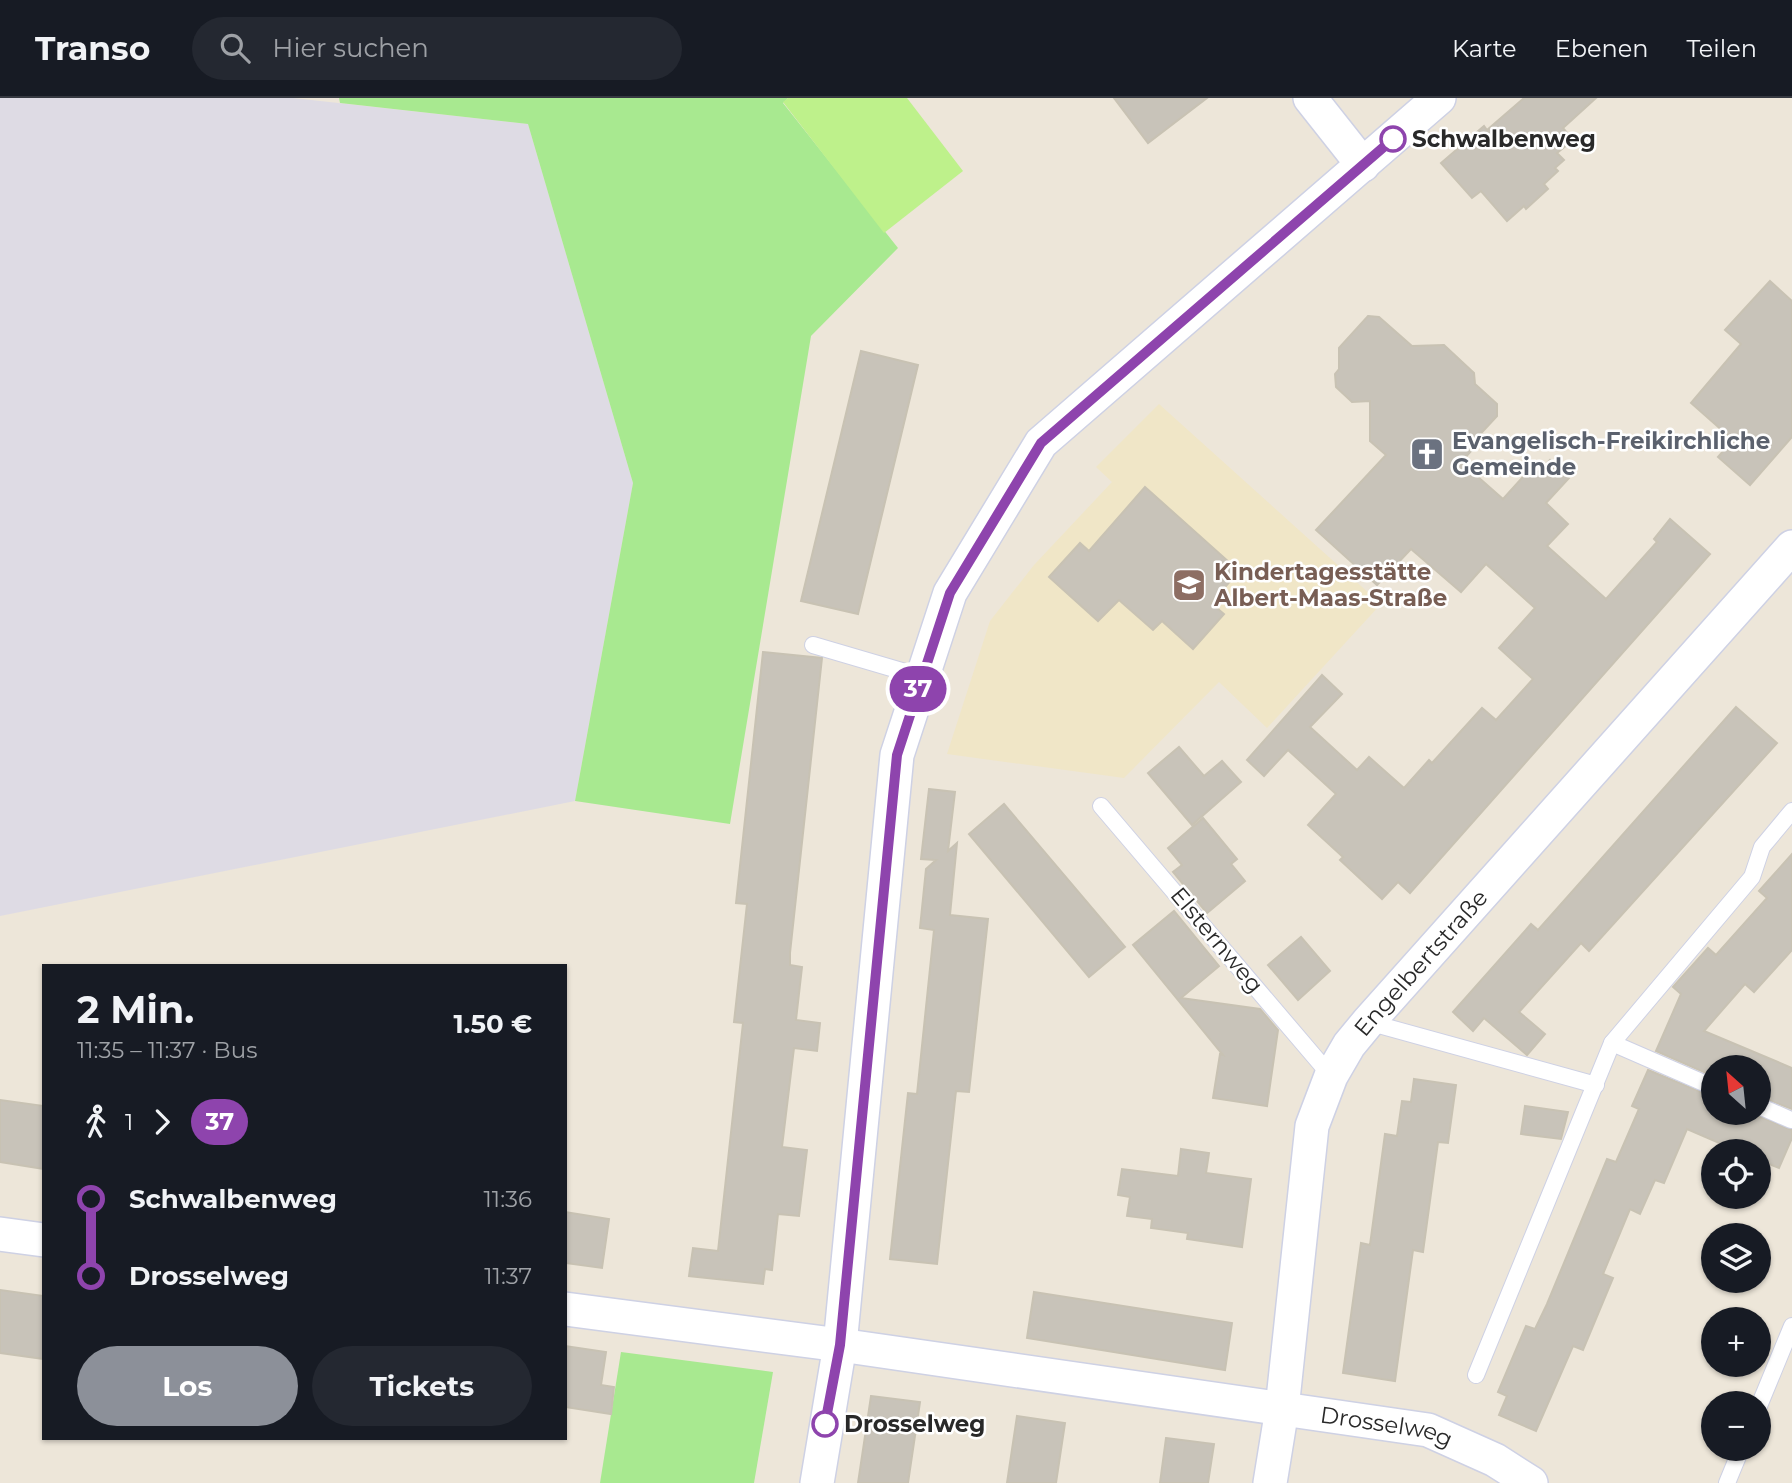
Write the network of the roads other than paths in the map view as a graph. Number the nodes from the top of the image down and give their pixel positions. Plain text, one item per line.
1 (1310, 98) edge
2 (1439, 98) edge
3 (1363, 165) junction
4 (1792, 547) edge
5 (813, 645) dead end
6 (922, 677) junction
7 (1101, 806) dead end
8 (1792, 811) edge
9 (1368, 1022) junction
10 (1612, 1043) junction
11 (1331, 1076) junction
12 (1701, 1082) edge
13 (1596, 1085) junction
14 (1771, 1111) edge
15 (1791, 1120) edge
16 (0, 1234) edge
17 (42, 1240) edge
18 (567, 1309) edge
19 (1792, 1326) edge
20 (840, 1345) junction
21 (1476, 1375) dead end
22 (1765, 1391) edge
23 (1282, 1409) junction
24 (1736, 1461) edge
25 (817, 1483) edge
26 (1270, 1483) edge
27 (1531, 1483) edge
28 (1727, 1483) edge

1 - 3 street
2 - 3 street
3 - 6 street
4 - 9 street, Engelbertstraße
5 - 6 lane
6 - 20 street
7 - 11 lane, Elsternweg
8 - 10 lane
9 - 11 street, Engelbertstraße
9 - 13 lane
10 - 12 lane
10 - 13 lane
11 - 23 street, Engelbertstraße
13 - 21 lane
14 - 15 lane
16 - 17 street
18 - 20 street, Drosselweg
19 - 22 lane
20 - 23 street, Drosselweg
20 - 25 street
23 - 26 street, Engelbertstraße
23 - 27 street, Drosselweg
24 - 28 lane

